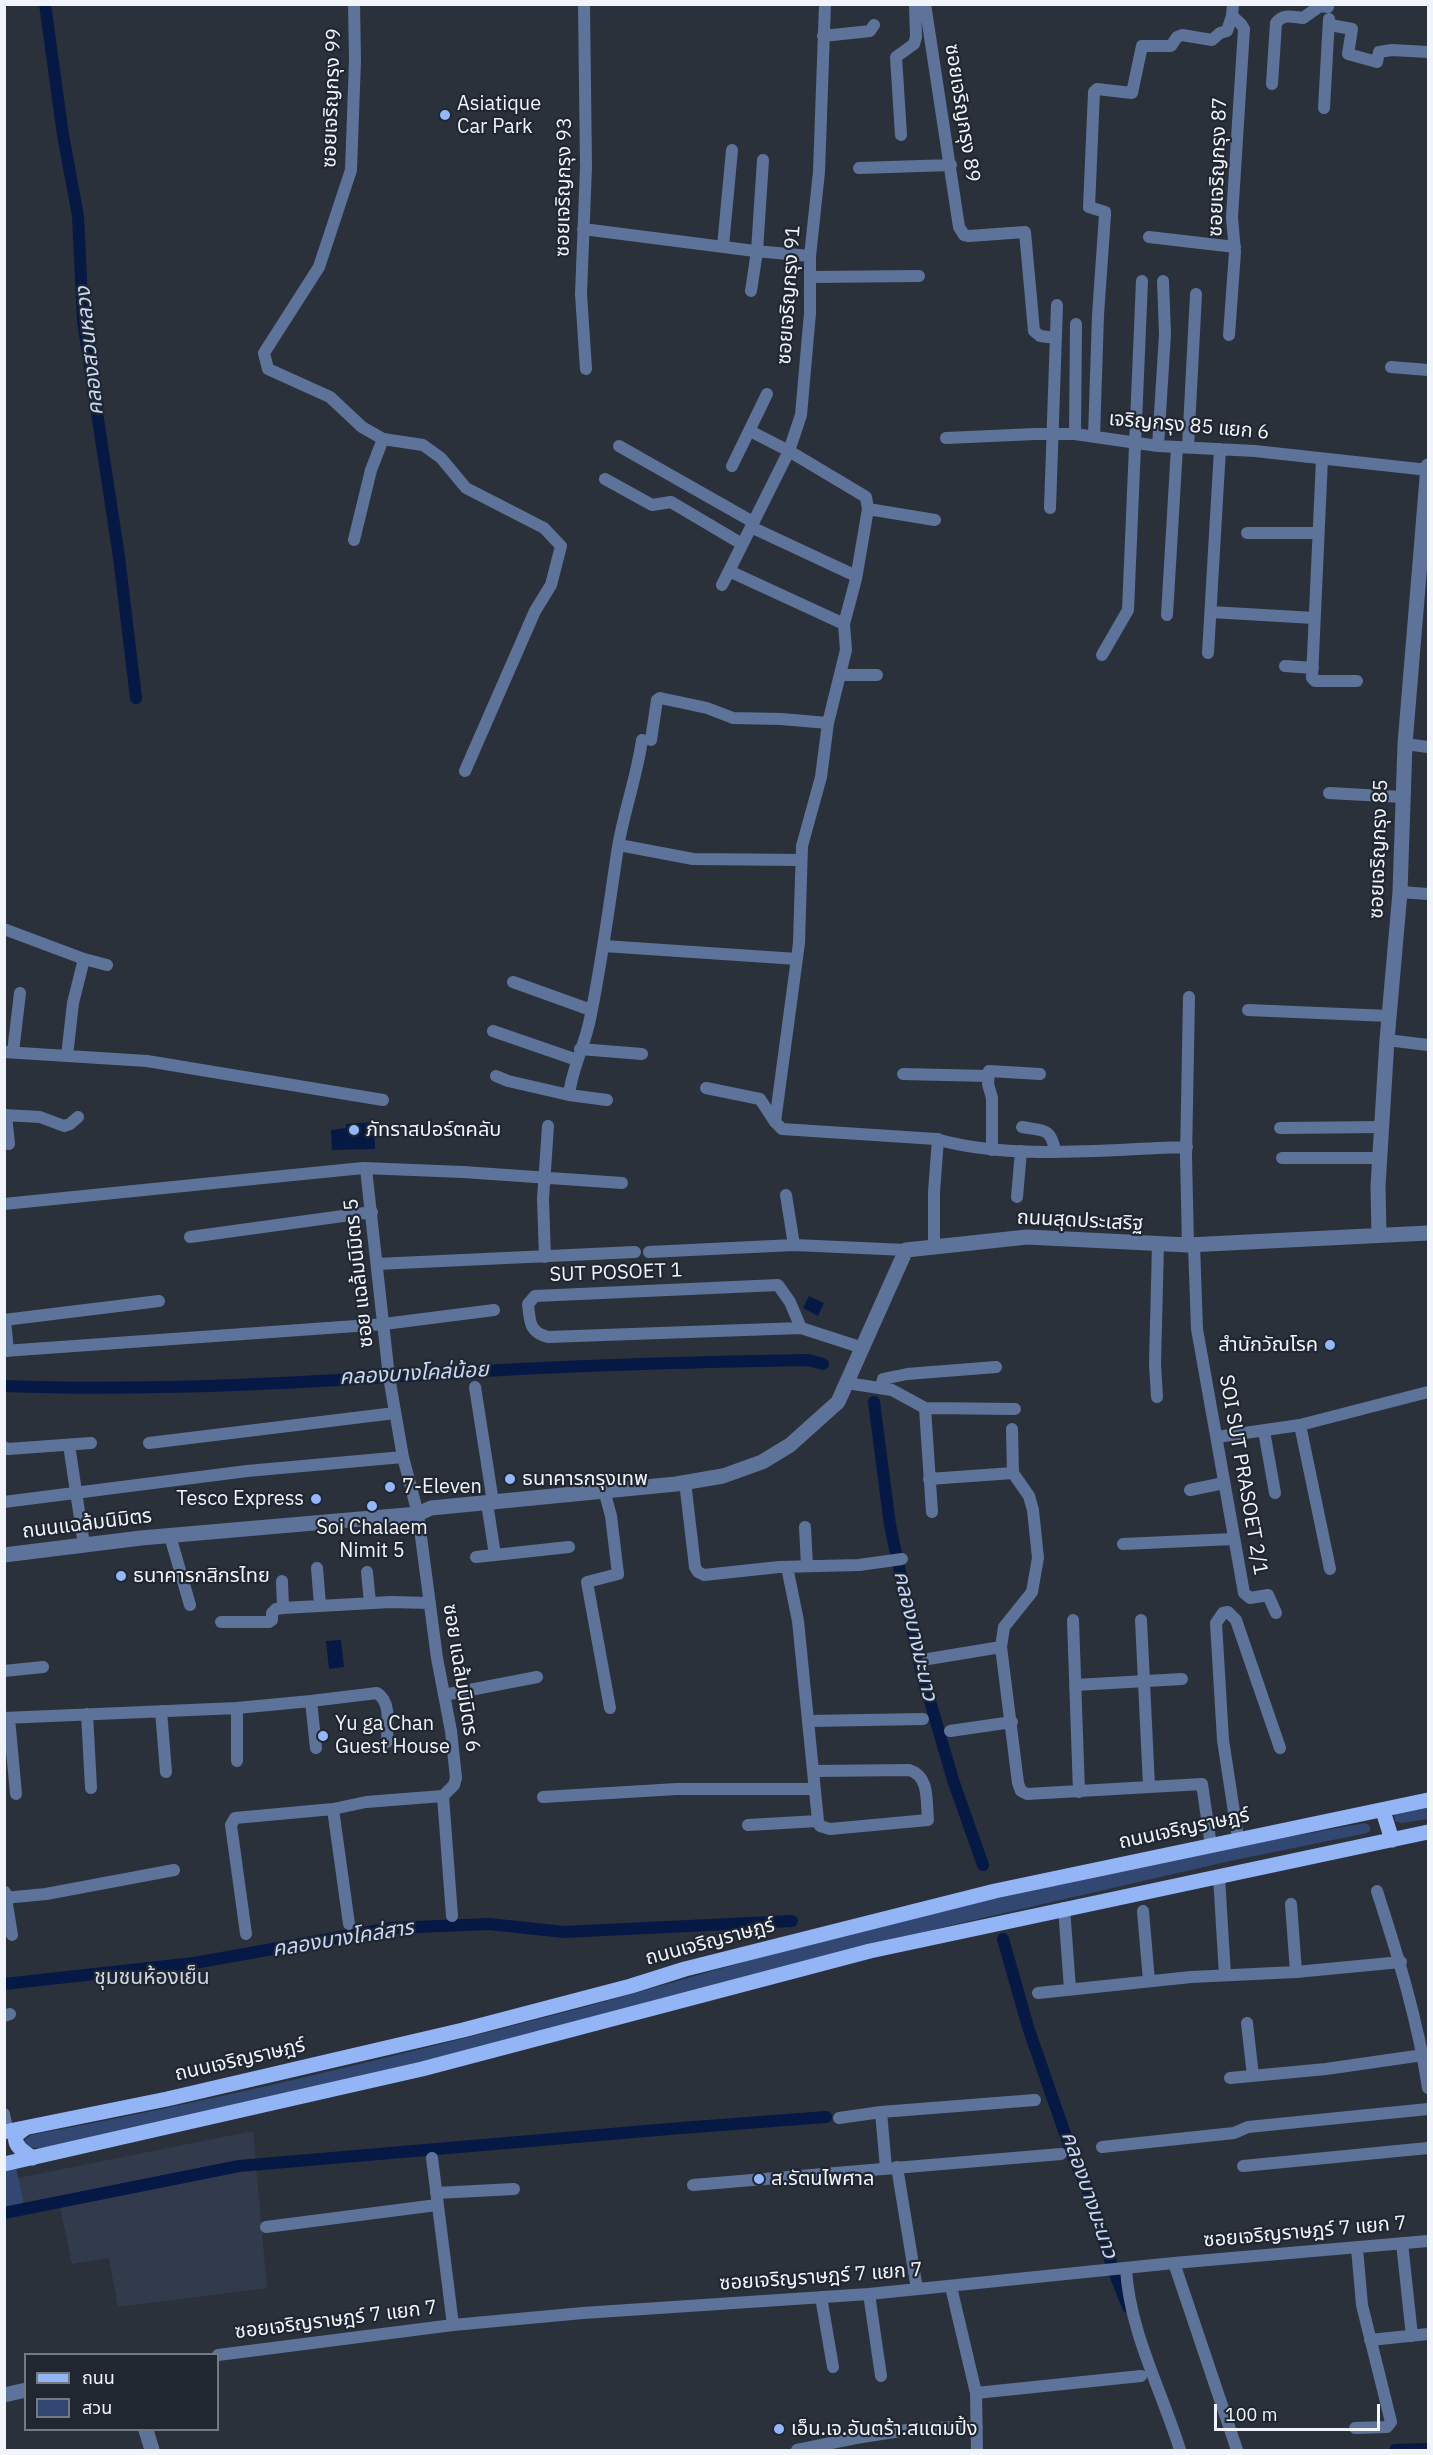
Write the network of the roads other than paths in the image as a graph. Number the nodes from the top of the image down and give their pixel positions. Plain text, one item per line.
1 (354, 4) edge
2 (584, 4) edge
3 (825, 4) edge
4 (915, 4) edge
5 (925, 4) edge
6 (1328, 6) edge
7 (1232, 10) edge
8 (874, 25) dead end
9 (1330, 25) junction
10 (823, 36) junction
11 (1428, 52) edge
12 (1272, 84) dead end
13 (1324, 108) dead end
14 (901, 135) dead end
15 (732, 150) dead end
16 (764, 160) dead end
17 (951, 165) junction
18 (859, 168) dead end
19 (583, 229) junction
20 (1149, 237) dead end
21 (723, 246) junction
22 (1235, 247) junction
23 (757, 251) junction
24 (810, 256) junction
25 (919, 276) dead end
26 (810, 277) junction
27 (1142, 281) dead end
28 (1163, 281) dead end
29 (751, 291) dead end
30 (1196, 294) dead end
31 (1057, 305) dead end
32 (1076, 324) dead end
33 (1229, 335) dead end
34 (1056, 338) junction
35 (1391, 368) dead end
36 (586, 369) dead end
37 (1428, 370) edge
38 (767, 394) dead end
39 (750, 431) junction
40 (1051, 434) junction
41 (1075, 434) junction
42 (1094, 437) junction
43 (946, 438) dead end
44 (382, 439) junction
45 (1135, 443) junction
46 (619, 446) dead end
47 (1158, 446) junction
48 (1182, 447) junction
49 (1221, 448) junction
50 (789, 451) junction
51 (1322, 459) junction
52 (732, 466) dead end
53 (1428, 466) edge
54 (1428, 470) edge
55 (605, 480) dead end
56 (1050, 508) dead end
57 (868, 509) junction
58 (935, 520) dead end
59 (752, 524) junction
60 (1247, 533) dead end
61 (1318, 534) junction
62 (354, 540) dead end
63 (742, 544) junction
64 (1425, 546) edge
65 (729, 571) junction
66 (856, 576) junction
67 (722, 585) dead end
68 (1210, 612) junction
69 (1167, 615) dead end
70 (1314, 618) junction
71 (844, 624) junction
72 (1208, 653) dead end
73 (1102, 656) dead end
74 (1285, 666) dead end
75 (1313, 668) junction
76 (841, 675) junction
77 (877, 675) dead end
78 (1357, 681) dead end
79 (828, 723) junction
80 (1405, 744) junction
81 (1428, 747) edge
82 (465, 771) dead end
83 (1329, 793) dead end
84 (1402, 797) junction
85 (619, 845) junction
86 (801, 860) junction
87 (1400, 892) junction
88 (1428, 894) edge
89 (4, 929) edge
90 (604, 946) junction
91 (84, 959) junction
92 (797, 959) junction
93 (107, 965) dead end
94 (513, 982) dead end
95 (20, 993) dead end
96 (1189, 997) dead end
97 (591, 1010) junction
98 (1248, 1010) dead end
99 (1389, 1016) junction
100 (493, 1031) dead end
101 (1387, 1040) junction
102 (1428, 1045) edge
103 (9, 1052) edge
104 (579, 1054) junction
105 (642, 1054) dead end
106 (67, 1056) junction
107 (903, 1074) dead end
108 (1040, 1074) dead end
109 (496, 1076) dead end
110 (988, 1076) junction
111 (706, 1088) dead end
112 (569, 1095) junction
113 (383, 1100) dead end
114 (607, 1100) dead end
115 (5, 1115) edge
116 (78, 1117) dead end
117 (775, 1122) junction
118 (548, 1126) dead end
119 (1022, 1127) dead end
120 (1382, 1127) junction
121 (1280, 1128) dead end
122 (938, 1139) junction
123 (9, 1144) dead end
124 (1186, 1147) junction
125 (992, 1150) junction
126 (1021, 1150) junction
127 (1055, 1151) junction
128 (1282, 1158) dead end
129 (1380, 1158) junction
130 (366, 1169) junction
131 (545, 1177) junction
132 (622, 1183) dead end
133 (786, 1195) dead end
134 (1017, 1197) dead end
135 (4, 1204) edge
136 (372, 1212) junction
137 (1428, 1233) edge
138 (1379, 1235) junction
139 (190, 1237) dead end
140 (794, 1245) junction
141 (1158, 1245) junction
142 (1191, 1245) junction
143 (934, 1247) junction
144 (906, 1250) junction
145 (634, 1252) dead end
146 (649, 1252) dead end
147 (545, 1257) junction
148 (377, 1263) junction
149 (159, 1301) dead end
150 (494, 1310) dead end
151 (5, 1320) edge
152 (384, 1324) junction
153 (801, 1328) junction
154 (863, 1348) junction
155 (6, 1351) edge
156 (996, 1367) dead end
157 (848, 1383) junction
158 (475, 1387) dead end
159 (882, 1388) junction
160 (1428, 1392) edge
161 (1157, 1397) dead end
162 (925, 1408) junction
163 (1015, 1409) dead end
164 (395, 1413) junction
165 (1300, 1425) junction
166 (1012, 1429) dead end
167 (1264, 1431) junction
168 (1217, 1437) junction
169 (91, 1443) dead end
170 (149, 1443) dead end
171 (69, 1445) junction
172 (4, 1447) edge
173 (403, 1457) junction
174 (1013, 1473) junction
175 (929, 1479) junction
176 (685, 1482) junction
177 (1224, 1483) junction
178 (604, 1490) junction
179 (1190, 1490) dead end
180 (1275, 1493) dead end
181 (77, 1494) junction
182 (4, 1502) edge
183 (490, 1502) junction
184 (932, 1512) dead end
185 (417, 1514) junction
186 (805, 1527) dead end
187 (170, 1536) junction
188 (1233, 1539) junction
189 (1123, 1544) dead end
190 (84, 1545) junction
191 (569, 1547) dead end
192 (4, 1554) edge
193 (495, 1555) junction
194 (476, 1557) dead end
195 (902, 1559) dead end
196 (807, 1566) junction
197 (787, 1567) junction
198 (318, 1568) dead end
199 (1330, 1569) dead end
200 (367, 1572) dead end
201 (282, 1581) dead end
202 (370, 1603) junction
203 (430, 1603) junction
204 (190, 1605) dead end
205 (320, 1605) junction
206 (283, 1608) junction
207 (1276, 1613) dead end
208 (1073, 1620) dead end
209 (1141, 1620) dead end
210 (221, 1622) dead end
211 (1001, 1647) junction
212 (928, 1659) dead end
213 (44, 1667) dead end
214 (4, 1671) edge
215 (537, 1677) dead end
216 (1182, 1679) dead end
217 (1144, 1680) junction
218 (1075, 1685) junction
219 (444, 1695) junction
220 (311, 1701) junction
221 (237, 1708) junction
222 (610, 1708) dead end
223 (161, 1711) junction
224 (87, 1714) junction
225 (7, 1718) edge
226 (923, 1719) dead end
227 (808, 1721) junction
228 (1011, 1722) junction
229 (950, 1731) dead end
230 (387, 1742) dead end
231 (316, 1748) dead end
232 (1280, 1748) dead end
233 (237, 1761) dead end
234 (813, 1771) junction
235 (166, 1772) dead end
236 (1149, 1785) junction
237 (91, 1788) dead end
238 (814, 1789) junction
239 (1079, 1792) junction
240 (16, 1794) dead end
241 (443, 1796) junction
242 (543, 1797) dead end
243 (1428, 1800) edge
244 (333, 1809) junction
245 (1383, 1810) junction
246 (818, 1821) junction
247 (748, 1825) dead end
248 (1428, 1832) edge
249 (1238, 1838) junction
250 (1392, 1840) junction
251 (1211, 1846) junction
252 (174, 1870) dead end
253 (1219, 1877) junction
254 (1377, 1891) dead end
255 (5, 1896) edge
256 (1291, 1904) dead end
257 (1064, 1908) junction
258 (1143, 1911) dead end
259 (452, 1916) dead end
260 (349, 1924) dead end
261 (246, 1934) dead end
262 (12, 1935) dead end
263 (1401, 1962) junction
264 (1296, 1972) junction
265 (1225, 1975) junction
266 (1149, 1981) junction
267 (1070, 1989) junction
268 (1038, 1993) dead end
269 (1247, 2024) dead end
270 (1423, 2055) junction
271 (1253, 2076) junction
272 (1230, 2078) dead end
273 (1428, 2088) edge
274 (1035, 2100) dead end
275 (1428, 2109) edge
276 (881, 2112) junction
277 (4, 2114) edge
278 (839, 2118) dead end
279 (24, 2128) junction
280 (6, 2132) edge
281 (1102, 2147) dead end
282 (1428, 2148) edge
283 (1061, 2154) dead end
284 (33, 2158) junction
285 (432, 2158) dead end
286 (4, 2164) edge
287 (1243, 2166) dead end
288 (892, 2168) junction
289 (693, 2185) dead end
290 (514, 2189) dead end
291 (437, 2199) junction
292 (267, 2227) dead end
293 (1428, 2241) edge
294 (1402, 2243) junction
295 (1357, 2248) junction
296 (1174, 2263) junction
297 (1124, 2268) junction
298 (951, 2287) junction
299 (917, 2289) junction
300 (869, 2294) junction
301 (820, 2297) junction
302 (453, 2325) junction
303 (1428, 2334) edge
304 (1412, 2336) junction
305 (1370, 2340) junction
306 (219, 2355) edge
307 (832, 2367) dead end
308 (881, 2376) dead end
309 (1141, 2376) dead end
310 (24, 2390) edge
311 (976, 2393) junction
312 (4, 2395) edge
313 (977, 2427) junction
314 (1355, 2428) dead end
315 (147, 2431) edge
316 (857, 2444) edge
317 (152, 2451) edge
318 (797, 2451) edge
319 (977, 2451) edge
320 (1180, 2451) edge
321 (1237, 2451) edge

1 - 44 street, ซอยเจริญกรุง 99
2 - 19 street, ซอยเจริญกรุง 93
3 - 10 street, ซอยเจริญกรุง 91
4 - 14 street
5 - 17 street, ซอยเจริญกรุง 89
6 - 9 street
6 - 12 street
7 - 22 street, ซอยเจริญกรุง 87
7 - 42 street
8 - 10 street
9 - 11 street
9 - 13 street
10 - 24 street, ซอยเจริญกรุง 91
15 - 21 street
16 - 23 street
17 - 18 street
17 - 34 street, ซอยเจริญกรุง 89
19 - 21 street
19 - 36 street, ซอยเจริญกรุง 93
20 - 22 street
21 - 23 street
22 - 33 street, ซอยเจริญกรุง 87
23 - 24 street
23 - 29 street
24 - 26 street, ซอยเจริญกรุง 91
25 - 26 street
26 - 50 street, ซอยเจริญกรุง 91
27 - 45 street
28 - 47 street
30 - 48 street
31 - 34 street
32 - 41 street
34 - 40 street
35 - 37 street
38 - 39 street
39 - 50 street
39 - 52 street
40 - 41 street, เจริญกรุง 85 แยก 6
40 - 43 street, เจริญกรุง 85 แยก 6
40 - 56 street
41 - 42 street, เจริญกรุง 85 แยก 6
42 - 45 street, เจริญกรุง 85 แยก 6
44 - 62 street
44 - 82 street
45 - 47 street, เจริญกรุง 85 แยก 6
45 - 73 street
46 - 59 street
47 - 48 street, เจริญกรุง 85 แยก 6
48 - 49 street, เจริญกรุง 85 แยก 6
48 - 69 street
49 - 51 street, เจริญกรุง 85 แยก 6
49 - 68 street
50 - 57 street
50 - 59 street, ซอยเจริญกรุง 91
51 - 54 street, เจริญกรุง 85 แยก 6
51 - 61 street
53 - 54 street, ซอยเจริญกรุง 85
54 - 64 street, ซอยเจริญกรุง 85
55 - 63 street
57 - 58 street
57 - 66 street
59 - 63 street, ซอยเจริญกรุง 91
59 - 66 street
60 - 61 street
61 - 70 street
63 - 65 street, ซอยเจริญกรุง 91
64 - 80 street, ซอยเจริญกรุง 85
65 - 67 street, ซอยเจริญกรุง 91
65 - 71 street
66 - 71 street
68 - 70 street
68 - 72 street
70 - 75 street
71 - 76 street
74 - 75 street
75 - 78 street
76 - 77 street
76 - 79 street
79 - 85 street
79 - 86 street
80 - 81 street
80 - 84 street, ซอยเจริญกรุง 85
83 - 84 street
84 - 87 street, ซอยเจริญกรุง 85
85 - 86 street
85 - 90 street
86 - 92 street
87 - 88 street
87 - 99 street, ซอยเจริญกรุง 85
89 - 91 street
90 - 92 street
90 - 97 street
91 - 93 street
91 - 106 street
92 - 117 street
94 - 97 street
95 - 103 street
96 - 124 street, SOI SUT PRASOET 2/1
97 - 104 street
98 - 99 street
99 - 101 street, ซอยเจริญกรุง 85
100 - 104 street
101 - 102 street
101 - 120 street, ซอยเจริญกรุง 85
103 - 106 street
104 - 105 street
104 - 112 street
106 - 113 street
107 - 110 street
108 - 110 street
109 - 112 street
110 - 125 street
111 - 117 street
112 - 114 street
115 - 116 street
115 - 123 street
117 - 122 street
118 - 131 street
119 - 127 street
120 - 121 street
120 - 129 street, ซอยเจริญกรุง 85
122 - 125 street
122 - 143 street
124 - 127 street
124 - 142 street, SOI SUT PRASOET 2/1
125 - 126 street
126 - 127 street
126 - 134 street
128 - 129 street
129 - 138 street, ซอยเจริญกรุง 85
130 - 131 street
130 - 135 street
130 - 136 street, ซอย แฉล้มนิมิตร 5
131 - 132 street
131 - 147 street
133 - 140 street
136 - 139 street
136 - 148 street, ซอย แฉล้มนิมิตร 5
137 - 138 street, ถนนสุดประเสริฐ
138 - 142 street, ถนนสุดประเสริฐ
140 - 144 street
140 - 146 street
141 - 142 street, ถนนสุดประเสริฐ
141 - 143 street, ถนนสุดประเสริฐ
141 - 161 street
142 - 168 street, SOI SUT PRASOET 2/1
143 - 144 street, ถนนสุดประเสริฐ
144 - 154 street
145 - 147 street
147 - 148 street
148 - 152 street, ซอย แฉล้มนิมิตร 5
149 - 151 street
150 - 152 street
151 - 155 street
152 - 155 street
152 - 164 street, ซอย แฉล้มนิมิตร 5
153 - 153 street, SUT POSOET 1
153 - 154 street, SUT POSOET 1
154 - 157 street
156 - 159 street
157 - 159 street
157 - 176 street, ถนนแฉล้มนิมิตร
158 - 183 street
159 - 162 street
160 - 165 street
162 - 163 street
162 - 175 street
164 - 170 street
164 - 173 street, ซอย แฉล้มนิมิตร 5
165 - 167 street
165 - 199 street
166 - 174 street
167 - 168 street
167 - 180 street
168 - 177 street, SOI SUT PRASOET 2/1
169 - 171 street
171 - 172 street
171 - 181 street
173 - 181 street
173 - 185 street, ซอย แฉล้มนิมิตร 5
174 - 175 street
174 - 211 street
175 - 184 street
176 - 178 street, ถนนแฉล้มนิมิตร
176 - 197 street
177 - 179 street
177 - 188 street, SOI SUT PRASOET 2/1
178 - 183 street, ถนนแฉล้มนิมิตร
178 - 222 street
181 - 182 street
181 - 190 street
183 - 185 street, ถนนแฉล้มนิมิตร
183 - 193 street
185 - 187 street, ถนนแฉล้มนิมิตร
185 - 203 street, ซอย แฉล้มนิมิตร 6
186 - 196 street
187 - 190 street, ถนนแฉล้มนิมิตร
187 - 204 street
188 - 189 street
188 - 207 street, SOI SUT PRASOET 2/1
190 - 192 street, ถนนแฉล้มนิมิตร
191 - 193 street
193 - 194 street
195 - 196 street
196 - 197 street
197 - 227 street
198 - 205 street
200 - 202 street
201 - 206 street
202 - 203 street
202 - 205 street
203 - 219 street, ซอย แฉล้มนิมิตร 6
205 - 206 street
206 - 210 street
208 - 218 street
209 - 217 street
211 - 212 street
211 - 228 street
213 - 214 street
215 - 219 street
216 - 217 street
217 - 218 street
217 - 236 street
218 - 239 street
219 - 241 street, ซอย แฉล้มนิมิตร 6
220 - 221 street
220 - 230 street
220 - 231 street
221 - 223 street
221 - 233 street
223 - 224 street
223 - 235 street
224 - 225 street
224 - 237 street
225 - 240 street
226 - 227 street
227 - 234 street
228 - 229 street
228 - 239 street
232 - 249 street
234 - 238 street
234 - 246 street
236 - 239 street
236 - 251 street
238 - 242 street
238 - 246 street
241 - 244 street
241 - 259 street
243 - 245 main road, ถนนเจริญราษฎร์
244 - 260 street
244 - 261 street
245 - 249 main road, ถนนเจริญราษฎร์
245 - 250 main road
246 - 247 street
248 - 250 main road
249 - 251 main road, ถนนเจริญราษฎร์
250 - 253 main road
251 - 279 main road, ถนนเจริญราษฎร์
252 - 255 street
253 - 257 main road
253 - 265 street
254 - 263 street
255 - 262 street
256 - 264 street
257 - 267 street
257 - 284 main road
258 - 266 street
263 - 264 street
263 - 270 street
264 - 265 street
265 - 266 street
266 - 267 street
267 - 268 street
269 - 271 street
270 - 271 street
270 - 273 street
271 - 272 street
274 - 276 street
275 - 281 street
276 - 278 street
276 - 288 street
277 - 280 street
279 - 280 main road, ถนนเจริญราษฎร์
279 - 284 main road
282 - 287 street
283 - 288 street
284 - 286 main road
285 - 291 street
288 - 289 street
288 - 299 street
290 - 291 street
291 - 292 street
291 - 302 street
293 - 294 street, ซอยเจริญราษฎร์ 7 แยก 7
294 - 295 street, ซอยเจริญราษฎร์ 7 แยก 7
294 - 304 street
295 - 296 street, ซอยเจริญราษฎร์ 7 แยก 7
295 - 305 street
296 - 297 street, ซอยเจริญราษฎร์ 7 แยก 7
296 - 321 street
297 - 298 street, ซอยเจริญราษฎร์ 7 แยก 7
297 - 320 street
298 - 299 street, ซอยเจริญราษฎร์ 7 แยก 7
298 - 311 street
299 - 300 street, ซอยเจริญราษฎร์ 7 แยก 7
300 - 301 street, ซอยเจริญราษฎร์ 7 แยก 7
300 - 308 street
301 - 302 street, ซอยเจริญราษฎร์ 7 แยก 7
301 - 307 street
302 - 306 street, ซอยเจริญราษฎร์ 7 แยก 7
303 - 304 street
304 - 305 street
305 - 314 street
309 - 311 street
310 - 312 street
311 - 313 street
313 - 316 street
313 - 319 street
315 - 317 street
316 - 318 street

